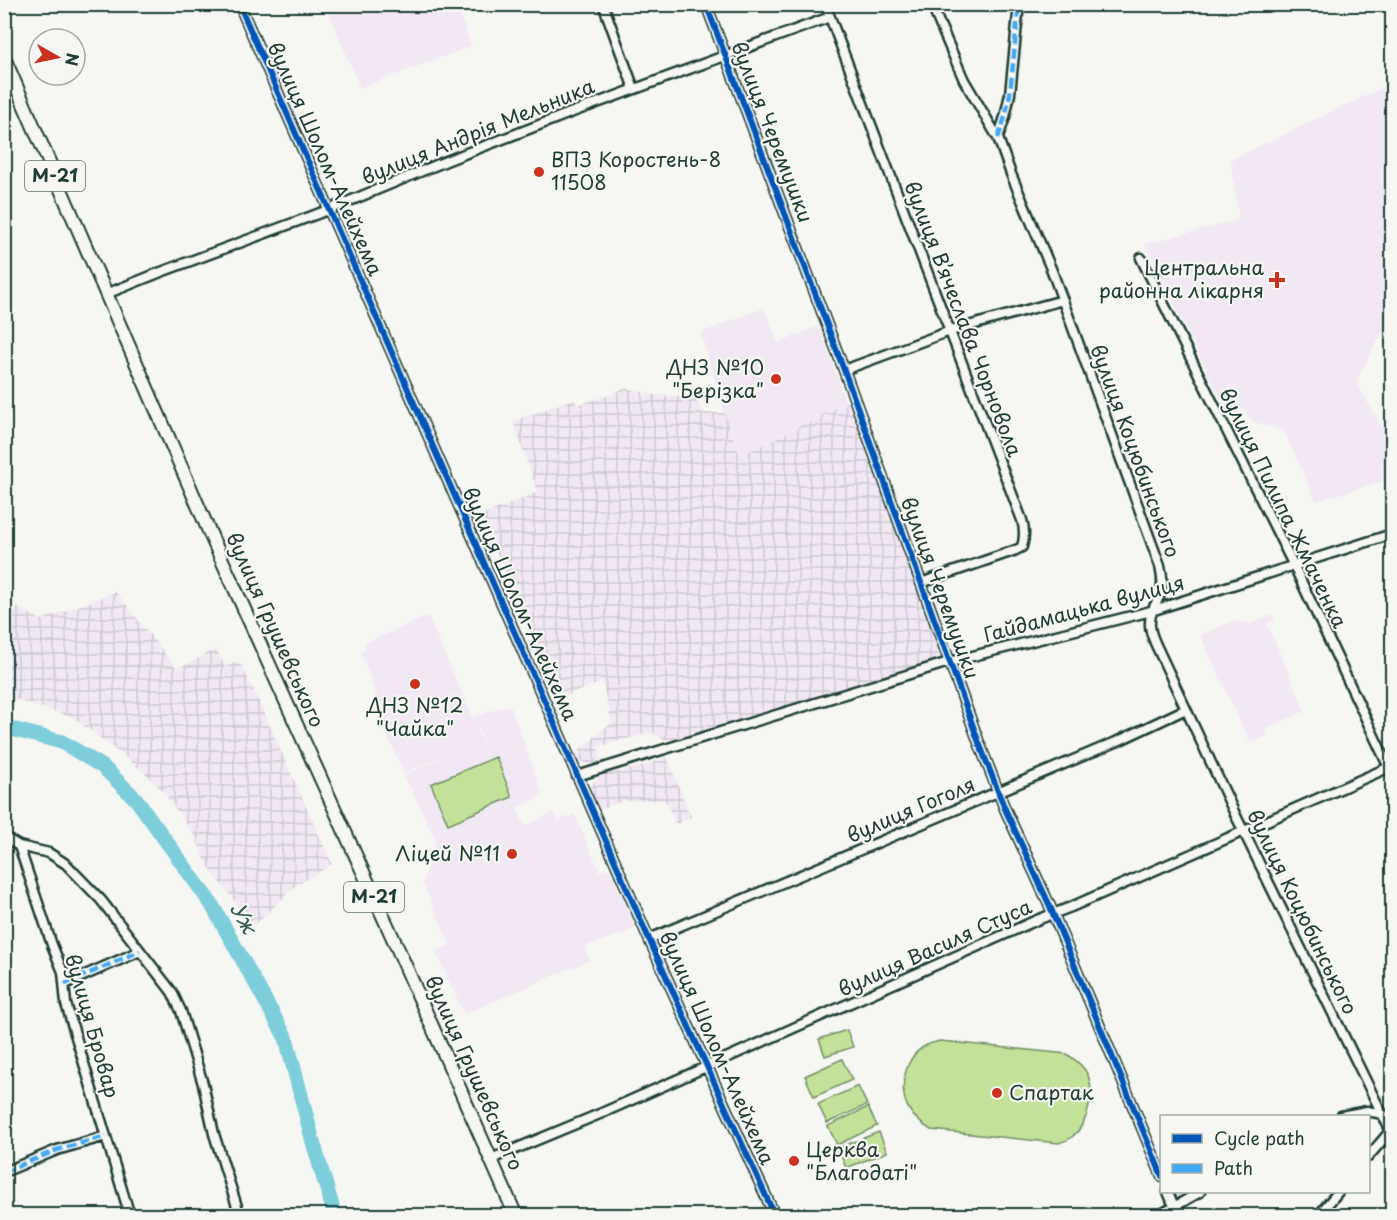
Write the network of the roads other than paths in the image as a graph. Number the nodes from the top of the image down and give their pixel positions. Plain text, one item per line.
1 (239, 4) edge
2 (603, 4) edge
3 (706, 4) edge
4 (825, 4) edge
5 (930, 4) edge
6 (1019, 4) edge
7 (830, 17) junction
8 (725, 56) junction
9 (4, 58) edge
10 (634, 89) junction
11 (998, 138) junction
12 (328, 210) junction
13 (1141, 258) dead end
14 (106, 294) junction
15 (1063, 300) junction
16 (950, 331) junction
17 (844, 370) junction
18 (1392, 534) edge
19 (1294, 566) junction
20 (921, 583) junction
21 (1151, 610) junction
22 (950, 662) junction
23 (1186, 709) junction
24 (1392, 769) edge
25 (578, 776) junction
26 (998, 792) junction
27 (1243, 831) junction
28 (4, 837) edge
29 (19, 846) junction
30 (1053, 914) junction
31 (649, 939) junction
32 (140, 951) junction
33 (64, 984) junction
34 (706, 1067) junction
35 (1383, 1114) junction
36 (1346, 1115) edge
37 (1392, 1132) edge
38 (106, 1136) junction
39 (1370, 1155) edge
40 (491, 1159) junction
41 (4, 1172) edge
42 (1160, 1174) edge
43 (1169, 1193) edge
44 (1198, 1193) edge
45 (1336, 1193) edge
46 (1176, 1211) edge
47 (130, 1215) edge
48 (240, 1215) edge
49 (516, 1215) edge
50 (775, 1215) edge
51 (1158, 1215) edge
52 (1318, 1215) edge

1 - 12 street, вулиця Шолом-Алейхема
2 - 10 street
3 - 8 street, вулиця Черемушки
4 - 7 street, вулиця Вʼячеслава Чорновола
5 - 11 street, вулиця Коцюбинського
6 - 11 street
7 - 8 street, вулиця Андрія Мельника
7 - 16 street, вулиця Вʼячеслава Чорновола
8 - 10 street, вулиця Андрія Мельника
8 - 17 street, вулиця Черемушки
9 - 14 highway, вулиця Грушевського / М-21
10 - 12 street, вулиця Андрія Мельника
11 - 15 street, вулиця Коцюбинського
12 - 14 street, вулиця Андрія Мельника
12 - 25 street, вулиця Шолом-Алейхема
13 - 19 street, вулиця Пилипа Жмаченка
14 - 40 highway, вулиця Грушевського / М-21
15 - 16 street
15 - 21 street, вулиця Коцюбинського
16 - 17 street
16 - 20 street, вулиця Вʼячеслава Чорновола
17 - 20 street, вулиця Черемушки
18 - 19 street, Гайдамацька вулиця
19 - 21 street, Гайдамацька вулиця
19 - 24 street, вулиця Пилипа Жмаченка
20 - 22 street, вулиця Черемушки
21 - 22 street, Гайдамацька вулиця
21 - 23 street, вулиця Коцюбинського
22 - 25 street, Гайдамацька вулиця
22 - 26 street, вулиця Черемушки
23 - 26 street, вулиця Гоголя
23 - 27 street, вулиця Коцюбинського
24 - 27 street, вулиця Василя Стуса
25 - 31 street, вулиця Шолом-Алейхема
26 - 30 street, вулиця Черемушки
26 - 31 street, вулиця Гоголя
27 - 30 street, вулиця Василя Стуса
27 - 35 street, вулиця Коцюбинського
28 - 29 street
29 - 32 street
29 - 33 street, вулиця Бровар
30 - 34 street, вулиця Василя Стуса
30 - 42 street, вулиця Черемушки
31 - 34 street, вулиця Шолом-Алейхема
32 - 33 street
32 - 48 street
33 - 38 street, вулиця Бровар
34 - 40 street, вулиця Василя Стуса
34 - 50 street, вулиця Шолом-Алейхема
35 - 36 street
35 - 37 street, вулиця Коцюбинського
37 - 39 street
38 - 41 street
38 - 47 street, вулиця Бровар
40 - 49 highway, вулиця Грушевського / М-21
43 - 46 street
44 - 46 street
45 - 52 street
46 - 51 street

